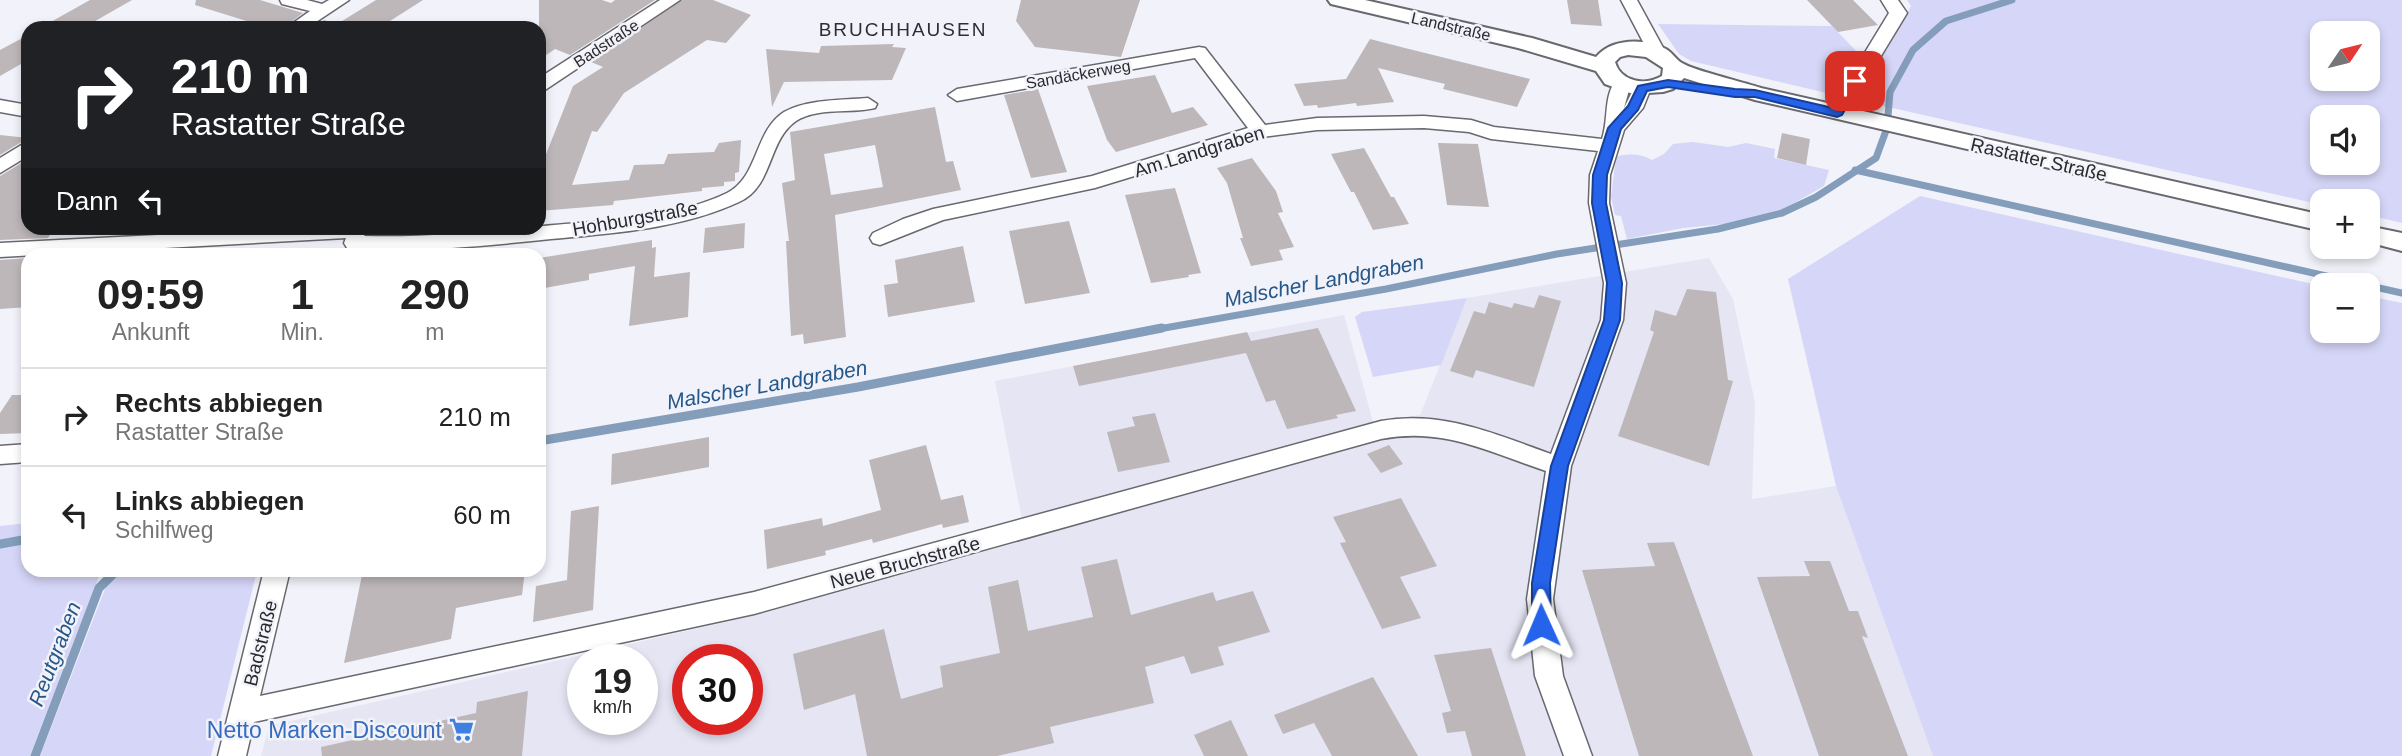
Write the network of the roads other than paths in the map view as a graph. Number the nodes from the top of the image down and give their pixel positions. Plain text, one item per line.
1 (288, 0) edge
2 (341, 0) edge
3 (672, 0) edge
4 (1338, 0) edge
5 (1889, 0) edge
6 (1631, 7) edge
7 (324, 10) junction
8 (306, 21) edge
9 (1657, 53) junction
10 (1615, 56) junction
11 (1671, 76) junction
12 (546, 81) edge
13 (1632, 86) junction
14 (957, 95) dead end
15 (868, 104) dead end
16 (0, 106) edge
17 (21, 110) edge
18 (1837, 113) junction
19 (1260, 131) junction
20 (1611, 137) junction
21 (21, 152) edge
22 (0, 166) edge
23 (2310, 220) edge
24 (546, 233) edge
25 (526, 235) edge
26 (2380, 237) edge
27 (880, 238) dead end
28 (356, 239) edge
29 (2402, 242) edge
30 (65, 248) edge
31 (21, 249) edge
32 (0, 250) edge
33 (21, 454) edge
34 (0, 455) edge
35 (1559, 466) junction
36 (275, 577) edge
37 (243, 712) junction
38 (232, 756) edge
39 (1578, 756) edge

1 - 7 street
2 - 7 street
3 - 12 street, Badstraße
4 - 10 street, Landstraße
5 - 18 street
6 - 9 street
6 - 10 street
7 - 8 street
9 - 10 street, Landstraße
9 - 11 street
10 - 13 street
11 - 13 street
11 - 18 street, Rastatter Straße
13 - 20 street
14 - 19 street, Sandäckerweg
15 - 24 street, Hohburgstraße
16 - 17 street
18 - 23 street, Rastatter Straße
19 - 20 street, Am Landgraben
19 - 27 street, Am Landgraben
20 - 35 street
21 - 22 street
25 - 28 street, Hohburgstraße
26 - 29 street
28 - 30 street
31 - 32 street
33 - 34 street
35 - 37 street, Neue Bruchstraße
35 - 39 street
36 - 37 street, Badstraße
37 - 38 street, Badstraße

